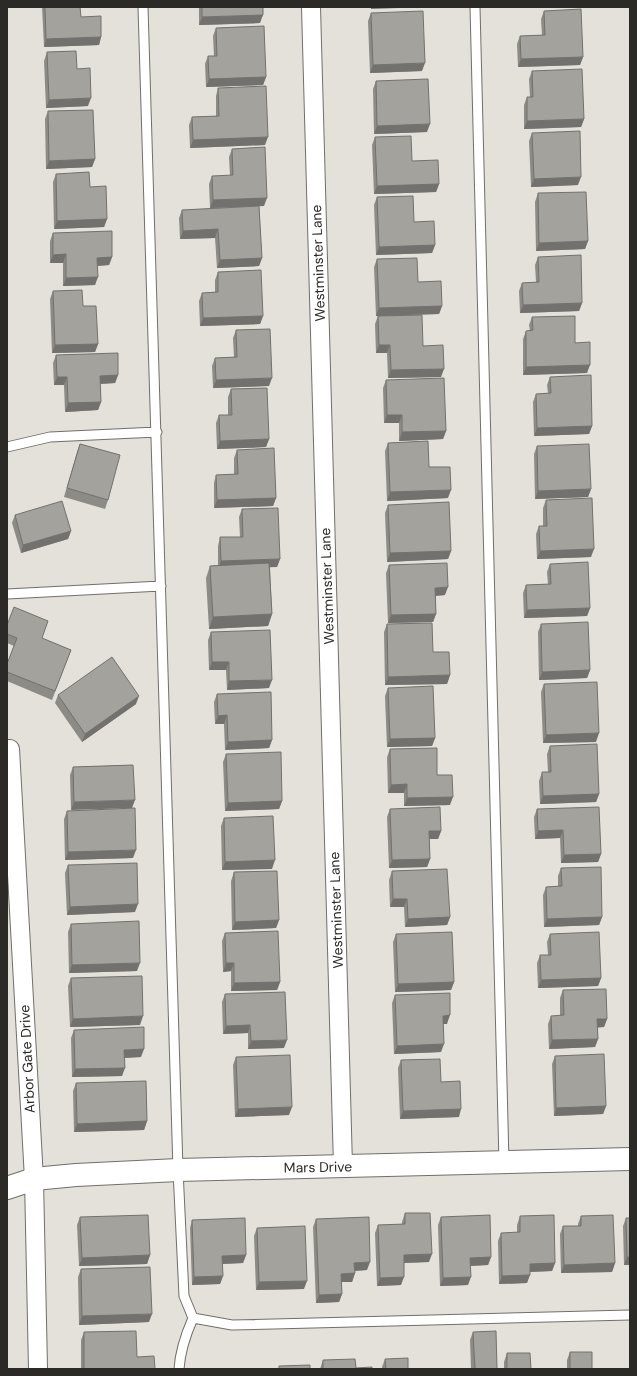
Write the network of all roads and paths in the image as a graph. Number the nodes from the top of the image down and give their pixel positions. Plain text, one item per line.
1 (143, 7) edge
2 (311, 7) edge
3 (475, 7) edge
4 (157, 432) junction
5 (7, 448) edge
6 (161, 586) junction
7 (7, 594) edge
8 (9, 749) edge
9 (630, 1159) edge
10 (504, 1162) junction
11 (343, 1166) junction
12 (178, 1170) junction
13 (34, 1179) junction
14 (7, 1188) edge
15 (630, 1314) edge
16 (193, 1318) junction
17 (38, 1369) edge
18 (179, 1369) edge

1 - 4 lane
2 - 11 street, Westminster Lane
3 - 10 lane
4 - 5 lane
4 - 6 lane
6 - 7 lane
6 - 12 lane
8 - 13 street, Arbor Gate Drive
9 - 10 street, Mars Drive
10 - 11 street, Mars Drive
11 - 12 street, Mars Drive
12 - 13 street, Mars Drive
12 - 16 lane
13 - 14 street, Mars Drive
13 - 17 street, Arbor Gate Drive
15 - 16 lane
16 - 18 lane

